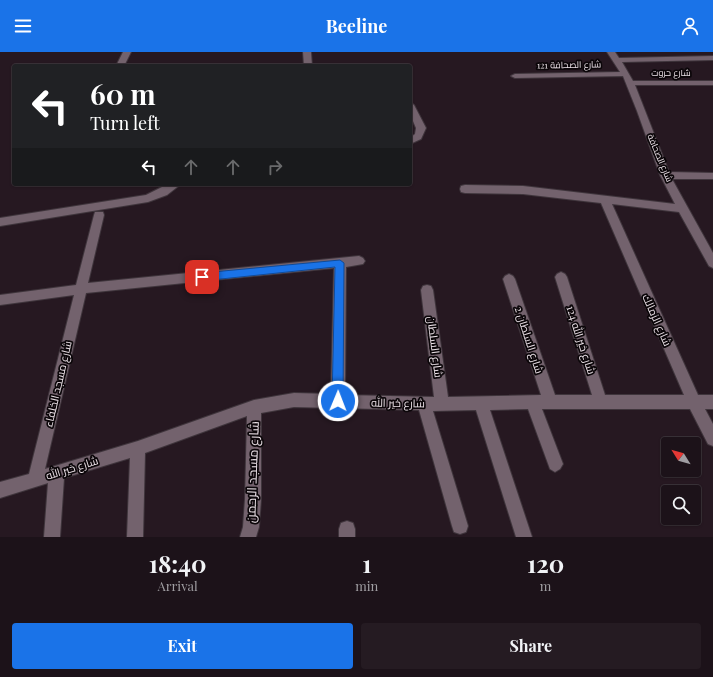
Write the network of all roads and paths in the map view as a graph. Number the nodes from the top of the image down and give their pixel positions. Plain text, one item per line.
1 (127, 52) edge
2 (307, 52) edge
3 (611, 52) edge
4 (713, 58) edge
5 (618, 60) junction
6 (121, 64) edge
7 (308, 64) edge
8 (624, 74) junction
9 (515, 76) dead end
10 (630, 83) junction
11 (713, 83) edge
12 (412, 109) edge
13 (412, 140) edge
14 (665, 175) junction
15 (713, 176) edge
16 (173, 186) edge
17 (465, 189) dead end
18 (604, 200) junction
19 (683, 209) junction
20 (99, 215) dead end
21 (0, 222) edge
22 (359, 261) dead end
23 (340, 263) junction
24 (713, 263) edge
25 (561, 277) dead end
26 (509, 279) dead end
27 (80, 289) junction
28 (428, 290) dead end
29 (0, 300) edge
30 (338, 401) junction
31 (532, 402) junction
32 (550, 402) junction
33 (694, 402) junction
34 (713, 402) edge
35 (424, 403) junction
36 (481, 403) junction
37 (601, 403) junction
38 (442, 404) junction
39 (254, 407) junction
40 (713, 439) edge
41 (138, 448) junction
42 (555, 464) dead end
43 (57, 472) junction
44 (35, 479) junction
45 (0, 490) edge
46 (460, 526) dead end
47 (52, 537) edge
48 (134, 537) edge
49 (248, 537) edge
50 (524, 537) edge

1 - 6 street
2 - 7 street
3 - 5 street, شارع الصحافة
4 - 5 street
5 - 8 street, شارع الصحافة
8 - 9 street, شارع الصحافة 121
8 - 10 street, شارع الصحافة
10 - 11 street, شارع حروت
10 - 14 street, شارع الصحافة
12 - 13 street
14 - 15 street
14 - 19 street, شارع الصحافة
16 - 21 street
17 - 18 street
18 - 19 street
18 - 33 street, شارع الزمالك
19 - 24 street, شارع الصحافة
20 - 27 street, شارع مسجد الخلفاء
22 - 23 street
23 - 27 street
23 - 30 street
25 - 37 street, شارع خير الله 124
26 - 32 street, شارع السلطان 2
27 - 29 street
27 - 44 street, شارع مسجد الخلفاء
28 - 38 street, شارع السلطان
30 - 35 street, شارع خير الله
30 - 39 street, شارع خير الله
31 - 32 street, شارع خير الله
31 - 36 street, شارع خير الله
31 - 42 street
32 - 37 street, شارع خير الله
33 - 34 street, شارع خير الله
33 - 37 street, شارع خير الله
33 - 40 street, شارع الزمالك
35 - 38 street, شارع خير الله
35 - 46 street
36 - 38 street, شارع خير الله
36 - 50 street
39 - 41 street, شارع خير الله
39 - 49 street, شارع مسجد الرحمن
41 - 43 street, شارع خير الله
41 - 48 street
43 - 44 street, شارع خير الله
43 - 47 street
44 - 45 street, شارع خير الله

